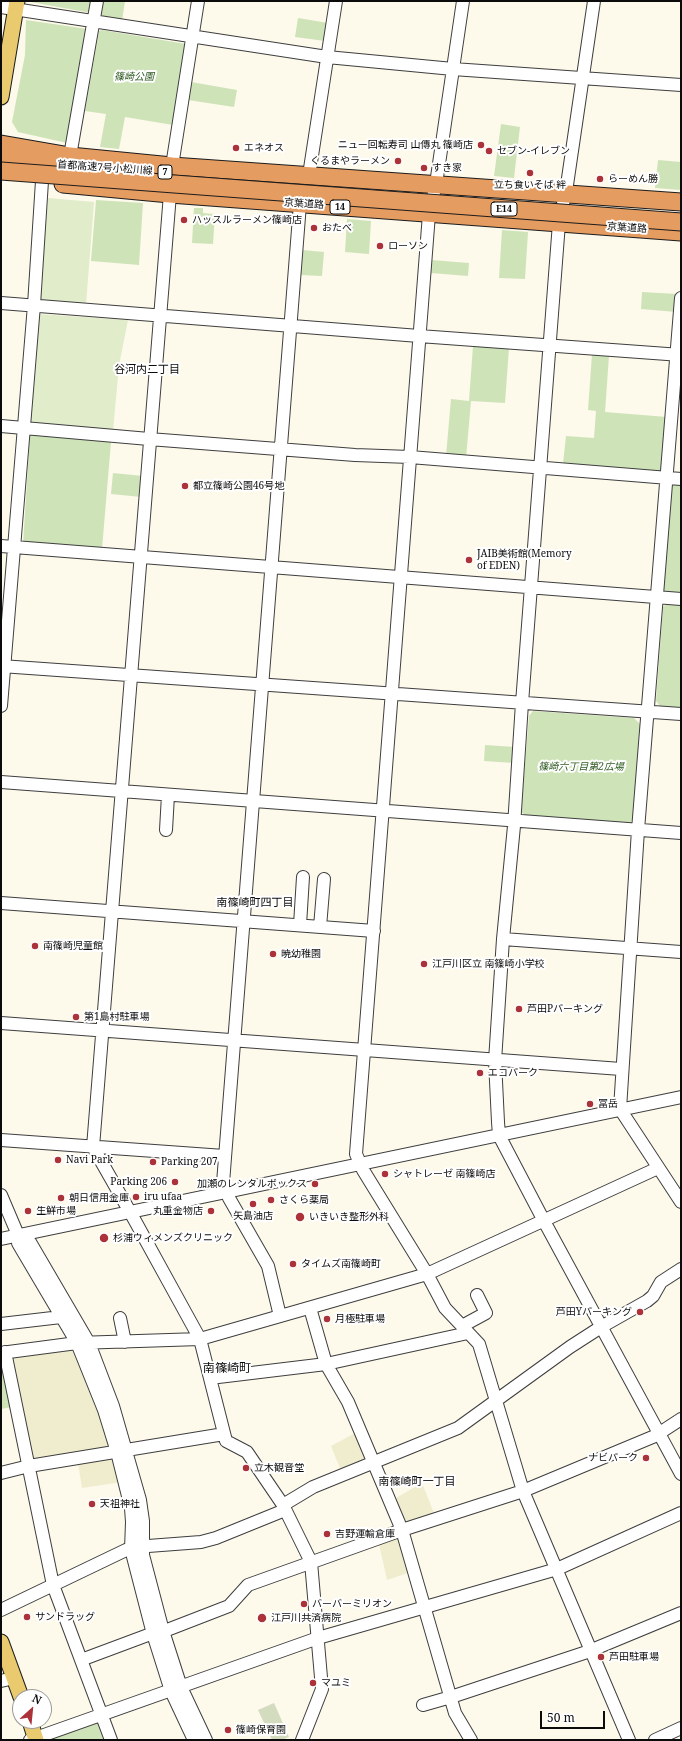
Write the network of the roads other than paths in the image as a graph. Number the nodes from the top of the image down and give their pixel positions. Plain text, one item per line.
1 (97, 1) edge
2 (198, 1) edge
3 (336, 1) edge
4 (463, 1) edge
5 (594, 1) edge
6 (11, 6) edge
7 (94, 21) junction
8 (192, 37) junction
9 (327, 58) junction
10 (453, 69) junction
11 (584, 78) junction
12 (681, 85) edge
13 (1, 97) edge
14 (1, 144) edge
15 (70, 156) junction
16 (1, 160) edge
17 (172, 166) junction
18 (1, 170) edge
19 (309, 175) junction
20 (42, 182) junction
21 (436, 184) junction
22 (328, 191) junction
23 (170, 194) junction
24 (566, 194) junction
25 (681, 202) edge
26 (300, 204) junction
27 (681, 211) edge
28 (429, 214) junction
29 (681, 222) edge
30 (559, 224) junction
31 (681, 232) edge
32 (681, 298) edge
33 (1, 302) edge
34 (34, 305) junction
35 (159, 316) junction
36 (290, 326) junction
37 (419, 336) junction
38 (551, 346) junction
39 (679, 355) edge
40 (1, 426) edge
41 (23, 428) junction
42 (149, 440) junction
43 (280, 449) junction
44 (410, 457) junction
45 (541, 468) junction
46 (666, 477) junction
47 (681, 478) edge
48 (7, 546) edge
49 (140, 558) junction
50 (270, 568) junction
51 (400, 576) junction
52 (531, 587) junction
53 (656, 598) junction
54 (681, 599) edge
55 (3, 666) edge
56 (131, 674) junction
57 (262, 684) junction
58 (391, 693) junction
59 (522, 703) junction
60 (1, 706) edge
61 (648, 712) junction
62 (681, 714) edge
63 (1, 782) edge
64 (122, 792) junction
65 (168, 795) junction
66 (253, 800) junction
67 (383, 810) junction
68 (514, 821) junction
69 (166, 830) dead end
70 (638, 830) junction
71 (681, 833) edge
72 (303, 877) dead end
73 (324, 878) dead end
74 (1, 903) edge
75 (112, 912) junction
76 (244, 921) junction
77 (300, 925) junction
78 (320, 927) junction
79 (374, 931) junction
80 (503, 939) junction
81 (630, 949) junction
82 (681, 952) edge
83 (1, 1023) edge
84 (103, 1031) junction
85 (233, 1040) junction
86 (364, 1051) junction
87 (495, 1061) junction
88 (621, 1070) junction
89 (681, 1097) edge
90 (620, 1109) junction
91 (499, 1135) junction
92 (1, 1140) edge
93 (93, 1147) junction
94 (224, 1156) junction
95 (360, 1163) junction
96 (658, 1168) junction
97 (226, 1191) junction
98 (1, 1195) edge
99 (681, 1202) edge
100 (131, 1213) junction
101 (544, 1221) junction
102 (18, 1235) junction
103 (1, 1239) edge
104 (681, 1269) edge
105 (427, 1274) junction
106 (477, 1295) dead end
107 (310, 1308) junction
108 (280, 1316) junction
109 (61, 1317) junction
110 (120, 1318) dead end
111 (1, 1324) edge
112 (601, 1327) junction
113 (465, 1329) junction
114 (200, 1339) junction
115 (125, 1342) junction
116 (83, 1343) junction
117 (3, 1353) edge
118 (326, 1364) junction
119 (210, 1378) junction
120 (495, 1401) junction
121 (681, 1419) edge
122 (224, 1434) junction
123 (659, 1434) junction
124 (122, 1451) junction
125 (374, 1461) junction
126 (29, 1466) junction
127 (1, 1473) edge
128 (681, 1474) edge
129 (523, 1491) junction
130 (284, 1507) junction
131 (681, 1513) edge
132 (402, 1530) junction
133 (137, 1547) junction
134 (311, 1562) junction
135 (557, 1569) junction
136 (53, 1585) junction
137 (425, 1608) junction
138 (1, 1610) edge
139 (681, 1613) edge
140 (158, 1633) junction
141 (318, 1638) junction
142 (1, 1642) edge
143 (590, 1650) junction
144 (81, 1660) junction
145 (8, 1679) edge
146 (15, 1689) edge
147 (176, 1689) junction
148 (451, 1697) junction
149 (423, 1705) dead end
150 (102, 1715) junction
151 (681, 1728) edge
152 (32, 1729) edge
153 (34, 1740) edge
154 (111, 1740) edge
155 (194, 1740) edge
156 (206, 1740) edge
157 (302, 1740) edge
158 (471, 1740) edge
159 (629, 1740) edge
160 (655, 1740) edge

1 - 7 street
2 - 8 street
3 - 9 street
4 - 10 street
5 - 11 street
6 - 7 street
6 - 13 main road
7 - 8 street
7 - 15 street
8 - 9 street
8 - 17 street
9 - 10 street
9 - 19 street
10 - 11 street
10 - 21 street
11 - 12 street
11 - 24 street
14 - 15 highway
15 - 17 highway
16 - 22 highway, 首都高速7号小松川線 / 7
17 - 19 highway
18 - 20 highway, 京葉道路 / 14
18 - 22 highway, 首都高速7号小松川線 / 7, bridge
19 - 21 highway
20 - 23 highway, 京葉道路 / 14
20 - 34 street
21 - 24 highway
21 - 28 street
22 - 27 highway, 京葉道路 / E14
22 - 29 highway, 京葉道路 / E14, bridge
23 - 26 highway, 京葉道路 / 14
23 - 35 street
24 - 25 highway
24 - 30 street
26 - 28 highway, 京葉道路 / 14
26 - 36 street
28 - 30 highway, 京葉道路 / 14
28 - 37 street
30 - 31 highway, 京葉道路 / 14
30 - 38 street
32 - 39 street
33 - 34 street
34 - 35 street
34 - 41 street
35 - 36 street
35 - 42 street
36 - 37 street
36 - 43 street
37 - 38 street
37 - 44 street
38 - 39 street
38 - 45 street
39 - 46 street
40 - 41 street
41 - 42 street
41 - 48 street
42 - 43 street
42 - 49 street
43 - 44 street
43 - 50 street
44 - 45 street
44 - 51 street
45 - 46 street
45 - 52 street
46 - 47 street
46 - 53 street
48 - 49 street
48 - 55 street
49 - 50 street
49 - 56 street
50 - 51 street
50 - 57 street
51 - 52 street
51 - 58 street
52 - 53 street
52 - 59 street
53 - 54 street
53 - 61 street
55 - 56 street
55 - 60 street
56 - 57 street
56 - 64 street
57 - 58 street
57 - 66 street
58 - 59 street
58 - 67 street
59 - 61 street
59 - 68 street
61 - 62 street
61 - 70 street
63 - 64 street
64 - 65 street
64 - 75 street
65 - 66 street
65 - 69 street
66 - 67 street
66 - 76 street
67 - 68 street
67 - 79 street
68 - 70 street
68 - 80 street
70 - 71 street
70 - 81 street
72 - 77 street
73 - 78 street
74 - 75 street
75 - 76 street
75 - 84 street
76 - 77 street
76 - 85 street
77 - 78 street
78 - 79 street
79 - 86 street
80 - 81 street
80 - 87 street
81 - 82 street
81 - 88 street
83 - 84 street
84 - 85 street
84 - 93 street
85 - 86 street
85 - 94 street
86 - 87 street
86 - 95 street
87 - 88 street
87 - 91 street
88 - 90 street
89 - 90 street
90 - 91 street
90 - 96 street
91 - 95 street
91 - 101 street
92 - 93 street
93 - 94 street
93 - 100 street
94 - 97 street
95 - 97 street
95 - 105 street
96 - 99 street
96 - 101 street
97 - 100 street
97 - 108 street
98 - 102 street
100 - 102 street
100 - 114 street
101 - 105 street
101 - 112 street
102 - 103 street
102 - 109 street
102 - 116 street
104 - 112 street
105 - 107 street
105 - 113 street
106 - 113 street
107 - 108 street
107 - 118 street
108 - 114 street
109 - 111 street
109 - 116 street
110 - 115 street
112 - 120 street
112 - 123 street
113 - 118 street
113 - 120 street
114 - 115 street
114 - 119 street
115 - 116 street
116 - 117 street
116 - 124 street
117 - 126 street
118 - 119 street
118 - 125 street
119 - 122 street
120 - 125 street
120 - 129 street
121 - 123 street
122 - 124 street
122 - 130 street
123 - 128 street
123 - 129 street
124 - 126 street
124 - 133 street
125 - 130 street
125 - 132 street
126 - 127 street
126 - 136 street
129 - 132 street
129 - 135 street
130 - 133 street
130 - 134 street
131 - 135 street
132 - 134 street
132 - 137 street
133 - 136 street
133 - 140 street
134 - 140 street
134 - 141 street
135 - 137 street
135 - 143 street
136 - 138 street
136 - 144 street
137 - 141 street
137 - 148 street
139 - 143 street
140 - 144 street
140 - 147 street
141 - 147 street
141 - 157 street
142 - 145 main road
143 - 148 street
143 - 159 street
144 - 150 street
145 - 146 main road
147 - 150 street
147 - 155 street
147 - 156 street
148 - 149 street
148 - 158 street
150 - 153 street
150 - 154 street
151 - 160 street
152 - 153 main road

